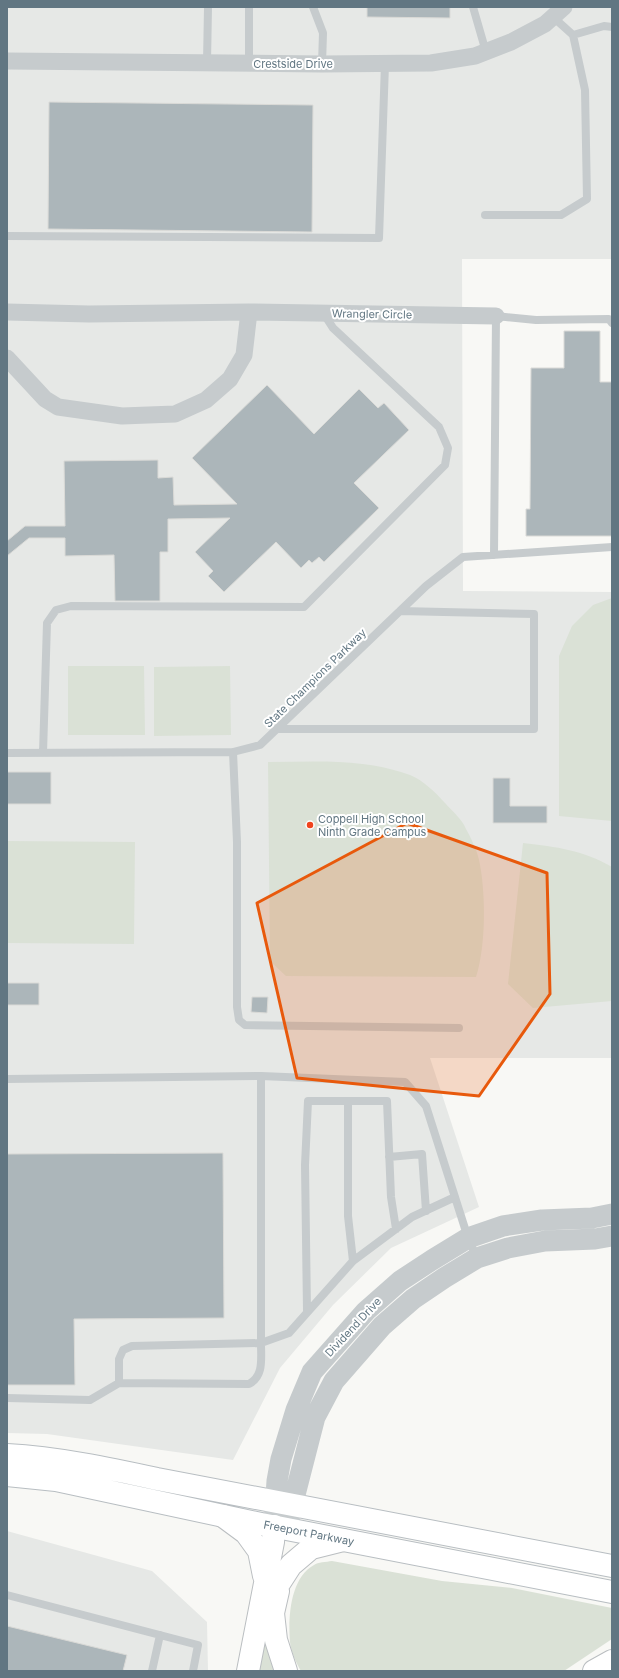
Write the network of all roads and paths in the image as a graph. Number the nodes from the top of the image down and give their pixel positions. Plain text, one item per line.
1 (208, 7) edge
2 (249, 7) edge
3 (313, 7) edge
4 (474, 7) edge
5 (559, 12) edge
6 (612, 27) edge
7 (573, 35) junction
8 (486, 52) junction
9 (7, 61) edge
10 (207, 63) junction
11 (249, 63) junction
12 (322, 64) junction
13 (385, 64) junction
14 (485, 215) dead end
15 (7, 236) edge
16 (7, 312) edge
17 (248, 312) junction
18 (323, 314) junction
19 (496, 316) junction
20 (612, 323) edge
21 (7, 358) edge
22 (612, 547) edge
23 (494, 555) junction
24 (400, 611) junction
25 (276, 730) junction
26 (233, 752) junction
27 (7, 753) edge
28 (43, 753) junction
29 (459, 1028) dead end
30 (260, 1076) junction
31 (7, 1079) edge
32 (348, 1101) junction
33 (389, 1157) junction
34 (455, 1198) junction
35 (426, 1211) junction
36 (612, 1214) edge
37 (396, 1229) junction
38 (612, 1236) edge
39 (468, 1238) junction
40 (477, 1258) junction
41 (353, 1261) junction
42 (307, 1311) junction
43 (261, 1343) junction
44 (119, 1383) junction
45 (7, 1398) edge
46 (7, 1456) edge
47 (7, 1475) edge
48 (284, 1503) junction
49 (223, 1516) junction
50 (280, 1528) junction
51 (343, 1540) junction
52 (612, 1566) edge
53 (273, 1582) junction
54 (608, 1592) edge
55 (7, 1595) edge
56 (160, 1635) junction
57 (612, 1661) edge
58 (152, 1671) edge
59 (193, 1671) edge
60 (248, 1671) edge
61 (286, 1671) edge
62 (594, 1671) edge

1 - 10 lane
2 - 11 lane
3 - 12 lane
4 - 8 lane
5 - 7 lane
5 - 8 street, Crestside Drive
6 - 7 lane
7 - 14 lane
8 - 13 street, Crestside Drive
9 - 10 street, Crestside Drive
10 - 11 street, Crestside Drive
11 - 12 street, Crestside Drive
12 - 13 street, Crestside Drive
13 - 15 lane
16 - 17 street, Wrangler Circle
17 - 18 street, Wrangler Circle
17 - 21 street
18 - 19 street, Wrangler Circle
18 - 28 lane
19 - 20 lane
19 - 23 lane
22 - 23 lane, State Champions Parkway
23 - 24 lane, State Champions Parkway
24 - 25 lane, State Champions Parkway
24 - 25 lane
25 - 26 lane, State Champions Parkway
26 - 28 lane, State Champions Parkway
26 - 29 lane
27 - 28 lane, State Champions Parkway
30 - 31 lane
30 - 34 lane
30 - 43 lane
32 - 33 lane
32 - 41 lane
32 - 42 lane
33 - 35 lane
33 - 37 lane
34 - 35 lane
34 - 39 lane
35 - 37 lane
36 - 39 street, Dividend Drive
37 - 41 lane
38 - 40 street, Dividend Drive
39 - 40 lane
39 - 48 street, Dividend Drive
40 - 48 street, Dividend Drive
41 - 42 lane
42 - 43 lane
43 - 44 lane
43 - 44 lane
44 - 45 lane
46 - 48 main road
47 - 49 main road, Freeport Parkway
48 - 50 street, Dividend Drive
48 - 52 main road
49 - 50 main road, Freeport Parkway
49 - 53 main road
50 - 51 main road, Freeport Parkway
50 - 53 main road
51 - 53 main road
51 - 54 main road, Freeport Parkway
53 - 60 main road
53 - 61 main road
55 - 56 lane
56 - 58 lane
56 - 59 lane
57 - 62 main road

